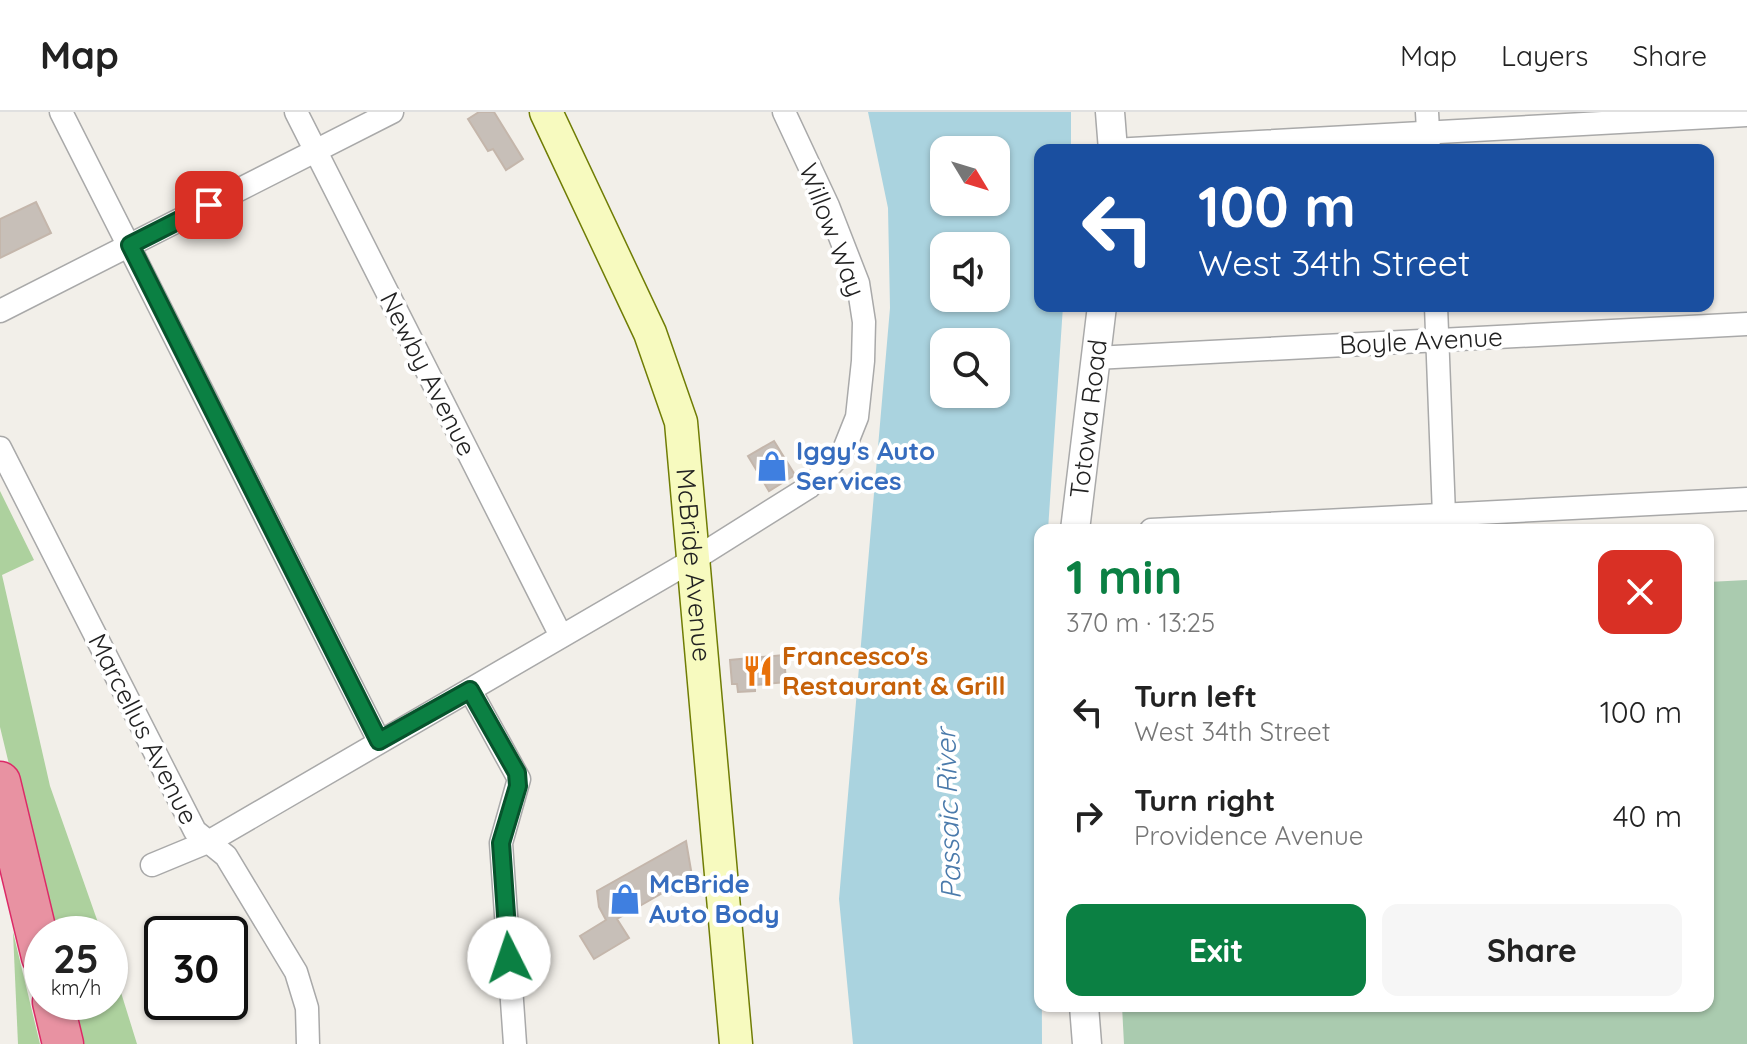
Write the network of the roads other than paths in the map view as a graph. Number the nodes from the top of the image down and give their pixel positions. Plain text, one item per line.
1 (61, 112) edge
2 (296, 112) edge
3 (392, 112) edge
4 (784, 112) edge
5 (1110, 112) edge
6 (548, 113) edge
7 (1747, 115) edge
8 (1428, 131) edge
9 (1113, 144) edge
10 (1212, 144) edge
11 (316, 150) junction
12 (130, 245) junction
13 (0, 311) edge
14 (1101, 312) edge
15 (1436, 312) edge
16 (1747, 324) edge
17 (1438, 340) junction
18 (1095, 358) junction
19 (0, 448) edge
20 (1747, 499) edge
21 (1444, 515) junction
22 (1076, 524) edge
23 (1268, 524) edge
24 (693, 560) junction
25 (561, 636) junction
26 (470, 690) junction
27 (379, 741) junction
28 (0, 782) edge
29 (210, 841) junction
30 (152, 865) dead end
31 (32, 916) edge
32 (1084, 1012) edge
33 (57, 1020) edge
34 (63, 1044) edge
35 (308, 1044) edge
36 (515, 1044) edge
37 (736, 1044) edge
38 (1087, 1044) edge

1 - 12 street
2 - 11 street, Newby Avenue
3 - 11 street
4 - 24 street, Willow Way
5 - 9 street
6 - 24 main road, McBride Avenue
7 - 8 street
8 - 10 street
11 - 12 street
11 - 25 street, Newby Avenue
12 - 13 street
12 - 27 street
14 - 18 street, Totowa Road
15 - 17 street
16 - 17 street, Boyle Avenue
17 - 18 street, Boyle Avenue
17 - 21 street
18 - 22 street, Totowa Road
19 - 29 street, Marcellus Avenue
20 - 21 street
21 - 23 street
24 - 25 street, Willow Way
24 - 37 main road, McBride Avenue
25 - 26 street, Willow Way
26 - 27 street, Willow Way
26 - 36 street
27 - 29 street, Willow Way
28 - 31 highway
29 - 30 street, Willow Way
29 - 35 street, Marcellus Avenue
32 - 38 street
33 - 34 highway

